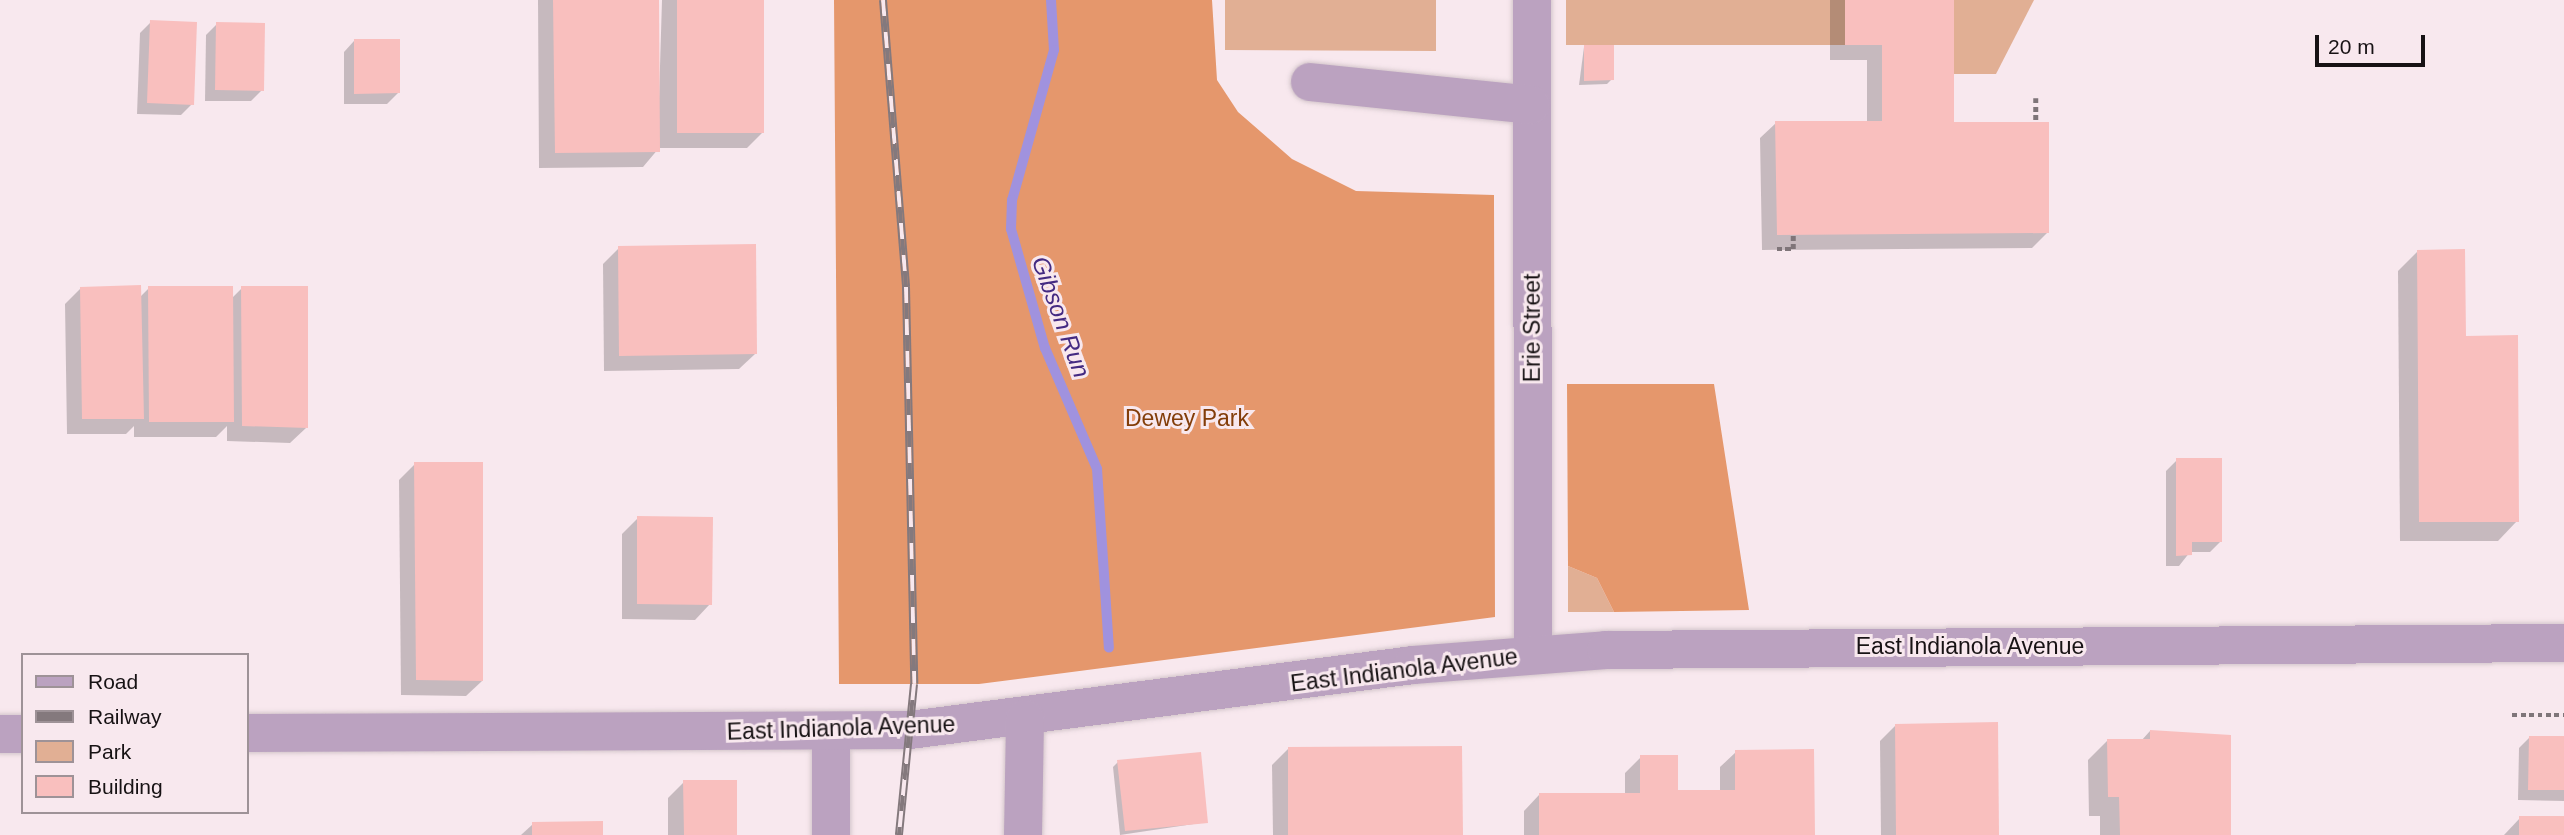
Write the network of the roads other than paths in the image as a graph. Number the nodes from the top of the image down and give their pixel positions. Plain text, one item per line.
1 (1532, 0) edge
2 (1310, 82) dead end
3 (1531, 105) junction
4 (2564, 643) edge
5 (1533, 655) junction
6 (1025, 719) junction
7 (831, 731) junction
8 (248, 733) edge
9 (0, 734) edge
10 (21, 734) edge
11 (831, 835) edge
12 (1023, 835) edge

1 - 3 street, Erie Street
2 - 3 street
3 - 5 street, Erie Street
4 - 5 street, East Indianola Avenue
5 - 6 street, East Indianola Avenue
6 - 7 street, East Indianola Avenue
6 - 12 street
7 - 8 street, East Indianola Avenue
7 - 11 street
9 - 10 street

